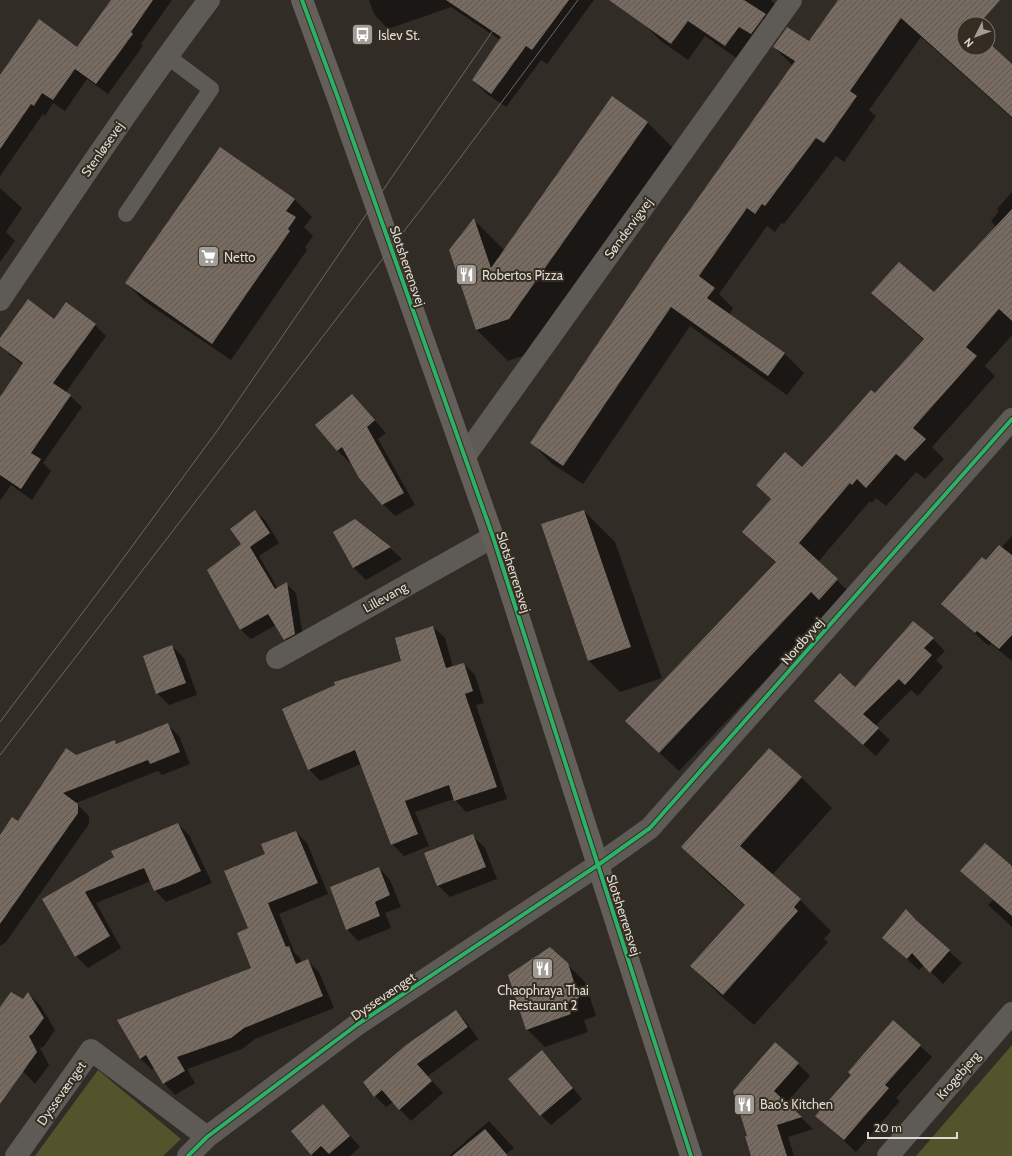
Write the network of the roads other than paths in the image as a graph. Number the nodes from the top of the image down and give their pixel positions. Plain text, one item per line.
1 (209, 0) edge
2 (302, 0) edge
3 (791, 0) edge
4 (167, 56) junction
5 (126, 214) dead end
6 (0, 300) edge
7 (1012, 419) edge
8 (465, 456) junction
9 (493, 537) junction
10 (277, 658) dead end
11 (598, 865) junction
12 (1012, 1013) edge
13 (207, 1137) junction
14 (16, 1156) edge
15 (188, 1156) edge
16 (691, 1156) edge
17 (888, 1156) edge

1 - 4 street, Stenløsevej
2 - 8 street, Slotsherrensvej
3 - 8 street, Søndervigvej
4 - 5 lane
4 - 6 street, Stenløsevej
7 - 11 street, Nordbyvej
8 - 9 street, Slotsherrensvej
9 - 10 street, Lillevang
9 - 11 street, Slotsherrensvej
11 - 13 street, Dyssevænget
11 - 16 street, Slotsherrensvej
12 - 17 street, Krogebjerg
13 - 14 street, Dyssevænget
13 - 15 street, Dyssevænget

